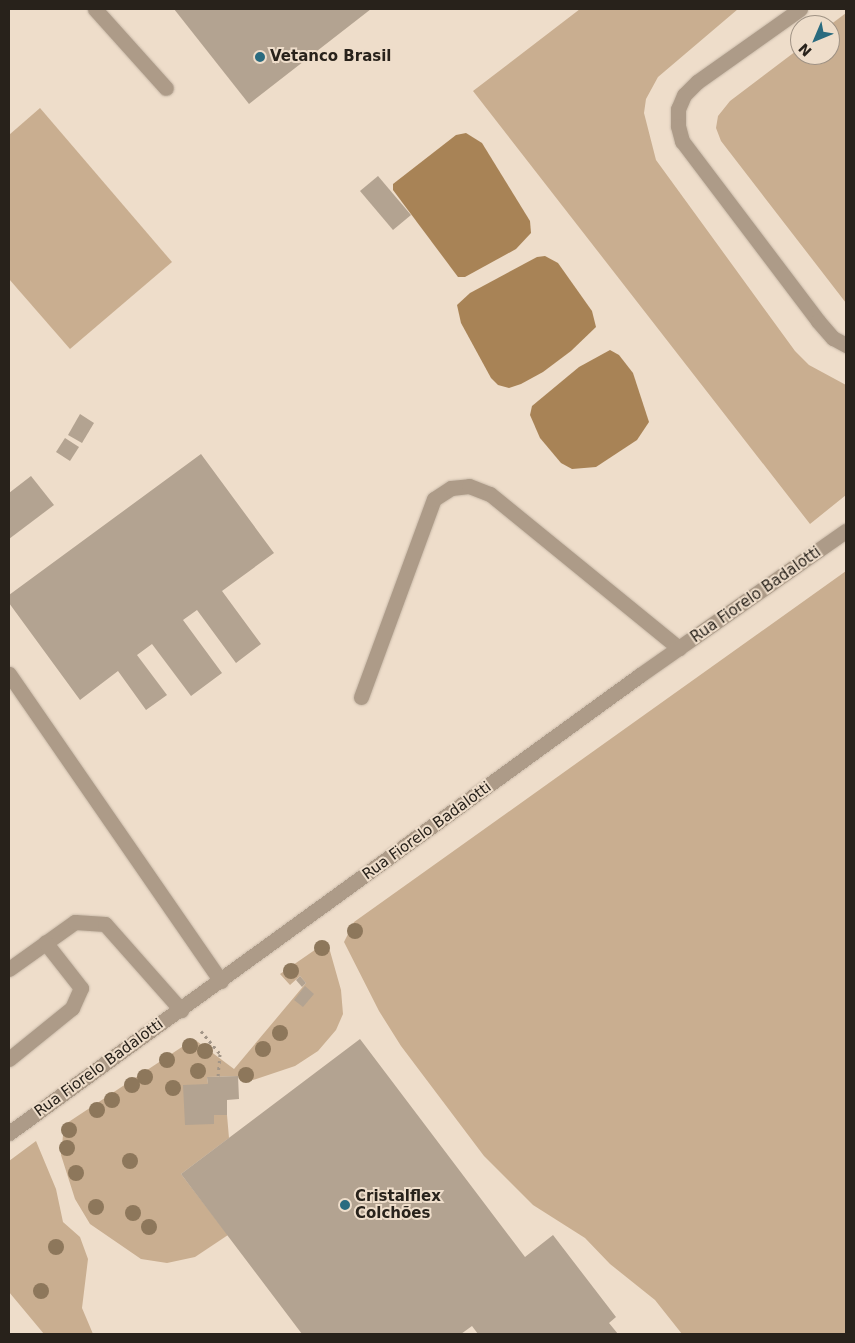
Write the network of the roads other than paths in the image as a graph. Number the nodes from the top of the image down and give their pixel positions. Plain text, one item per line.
1 (95, 9) edge
2 (800, 9) edge
3 (166, 88) dead end
4 (846, 345) edge
5 (846, 531) edge
6 (679, 648) junction
7 (9, 674) edge
8 (361, 698) dead end
9 (45, 942) junction
10 (9, 969) edge
11 (221, 981) junction
12 (180, 1010) junction
13 (9, 1059) edge
14 (9, 1133) edge

1 - 3 street
2 - 4 street
5 - 6 street, Rua Fiorelo Badalotti
6 - 8 street
6 - 11 street, Rua Fiorelo Badalotti
7 - 11 street
9 - 10 street
9 - 12 street
9 - 13 street
11 - 12 street, Rua Fiorelo Badalotti
12 - 14 street, Rua Fiorelo Badalotti

